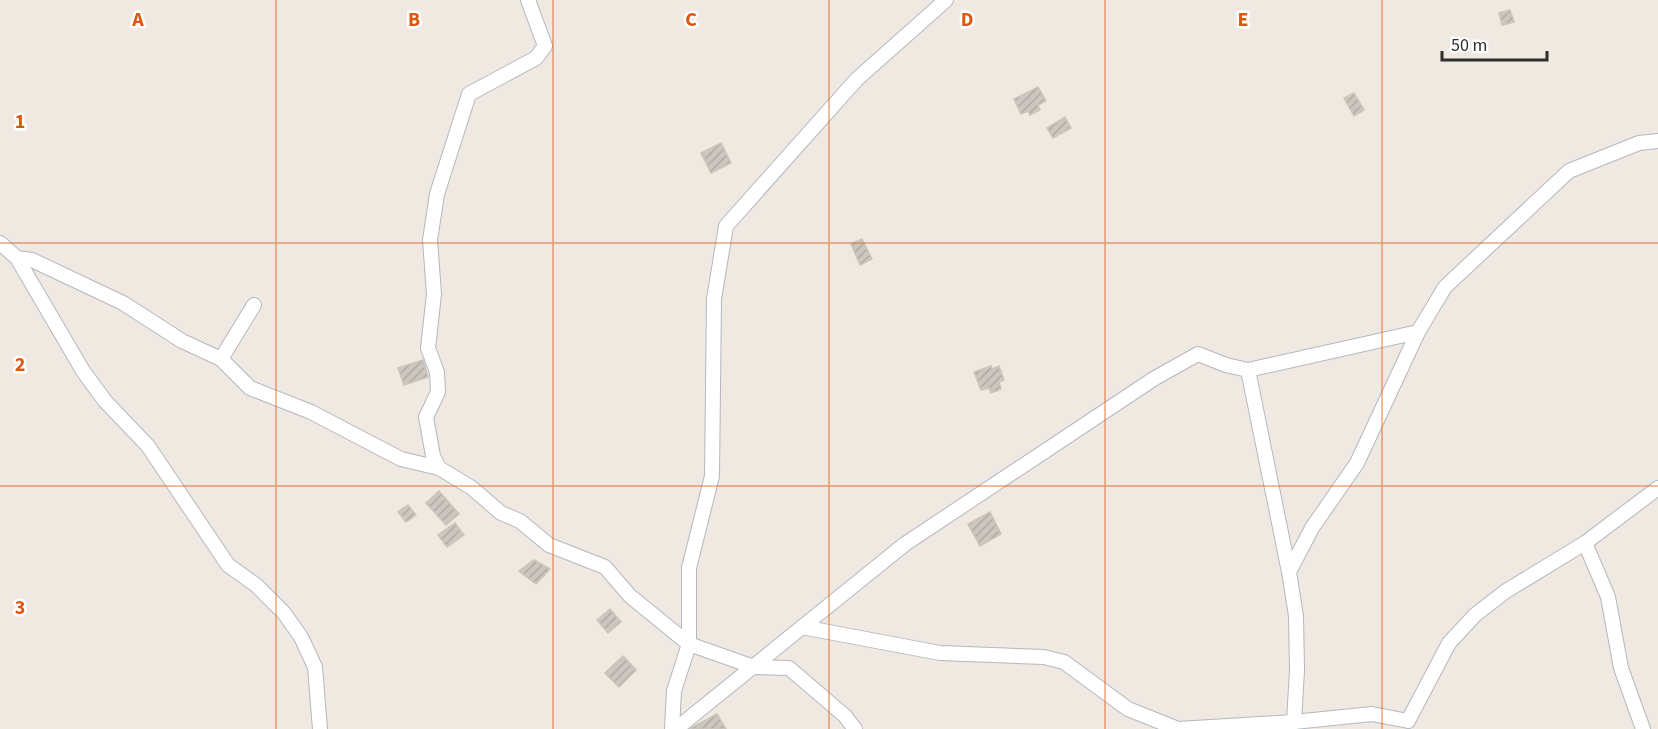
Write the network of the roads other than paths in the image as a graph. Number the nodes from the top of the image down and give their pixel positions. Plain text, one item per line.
1 (528, 0) edge
2 (946, 0) edge
3 (1658, 141) edge
4 (0, 243) edge
5 (17, 258) junction
6 (254, 305) dead end
7 (1418, 332) junction
8 (221, 359) junction
9 (1248, 370) junction
10 (439, 468) junction
11 (1658, 488) edge
12 (1585, 543) junction
13 (1289, 572) junction
14 (802, 627) junction
15 (689, 644) junction
16 (754, 667) junction
17 (1408, 721) junction
18 (1294, 722) junction
19 (320, 729) edge
20 (674, 729) edge
21 (855, 729) edge
22 (1421, 729) edge
23 (1643, 729) edge

1 - 10 street
2 - 15 street
3 - 7 street
4 - 5 street
5 - 8 street
5 - 19 street
6 - 8 street
7 - 9 street
7 - 13 street
8 - 10 street
9 - 13 street
9 - 14 street
10 - 15 street
11 - 12 street
12 - 17 street
12 - 23 street
13 - 18 street
14 - 16 street
14 - 18 street
15 - 16 street
15 - 20 street
16 - 20 street
16 - 21 street
17 - 18 street
17 - 22 street

